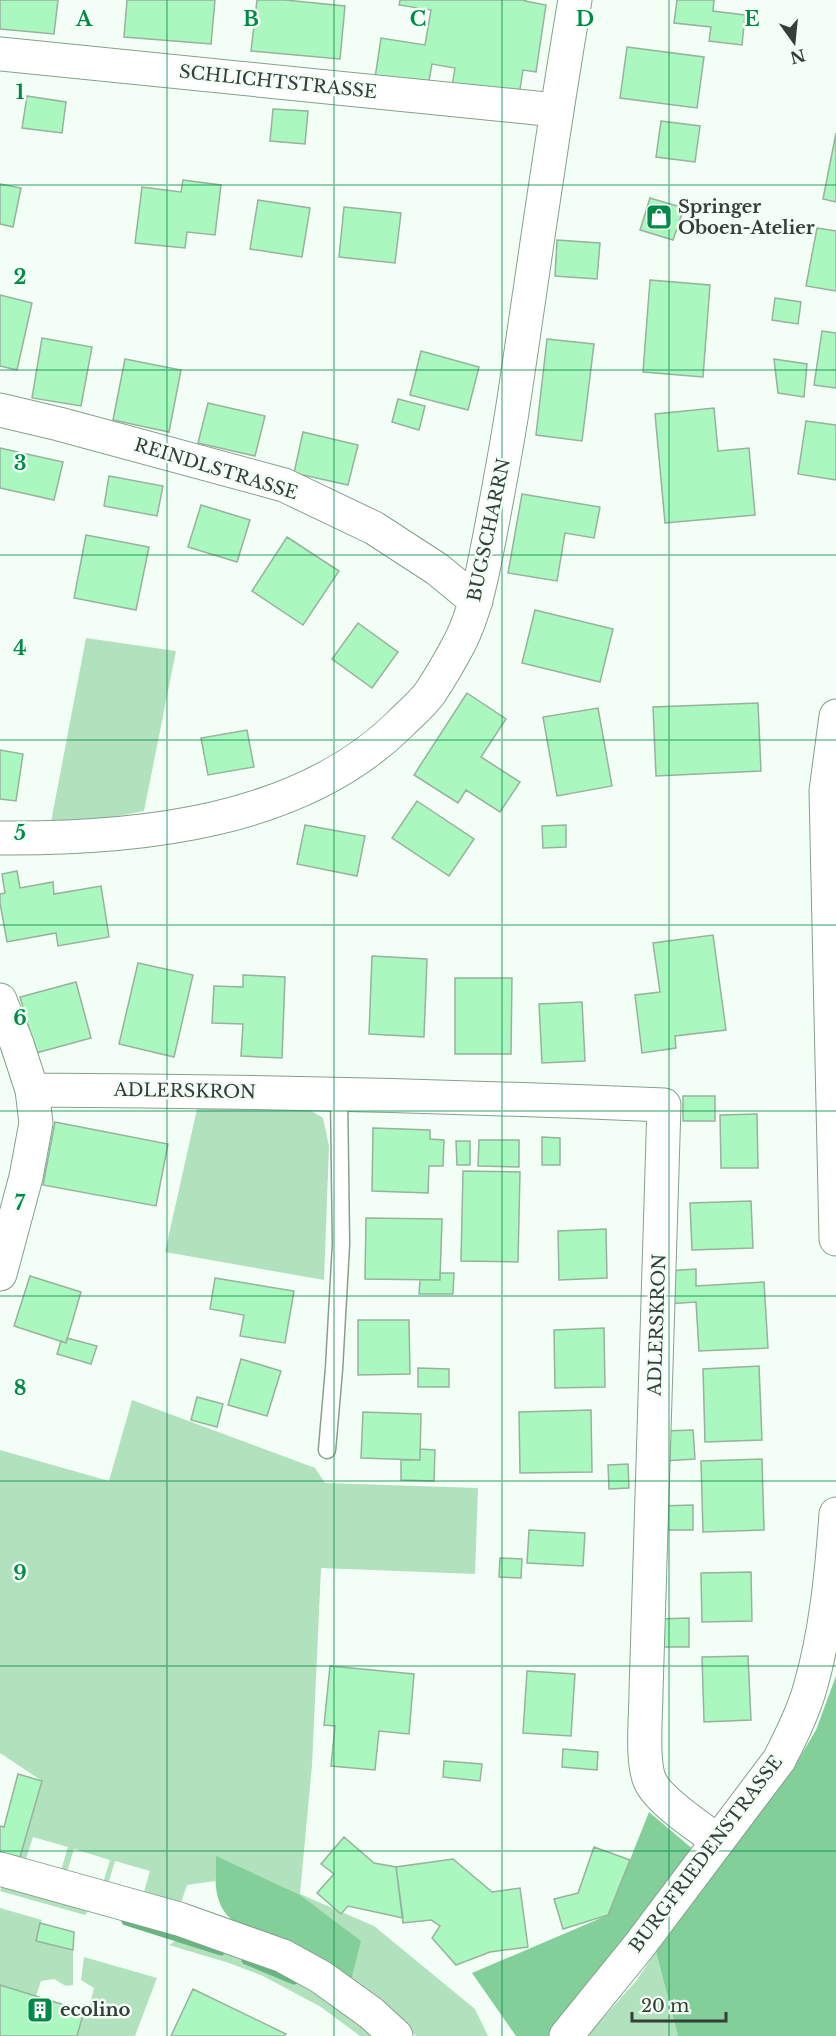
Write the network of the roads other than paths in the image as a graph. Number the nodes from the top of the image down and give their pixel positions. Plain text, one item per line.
1 (575, 0) edge
2 (0, 54) edge
3 (556, 110) junction
4 (0, 410) edge
5 (476, 601) junction
6 (836, 716) edge
7 (0, 838) edge
8 (0, 1000) edge
9 (32, 1090) junction
10 (339, 1094) junction
11 (836, 1239) edge
12 (0, 1274) edge
13 (327, 1450) dead end
14 (836, 1514) edge
15 (717, 1840) junction
16 (0, 1869) edge
17 (396, 2036) edge
18 (566, 2036) edge

1 - 3 street, BUGSCHARRN
2 - 3 street, SCHLICHTSTRASSE
3 - 5 street, BUGSCHARRN
4 - 5 street, REINDLSTRASSE
5 - 7 street, BUGSCHARRN
6 - 11 street
8 - 9 street
9 - 10 street, ADLERSKRON
9 - 12 street
10 - 13 lane
10 - 15 street, ADLERSKRON
14 - 15 street, BURGFRIEDENSTRASSE
15 - 18 street, BURGFRIEDENSTRASSE
16 - 17 street

